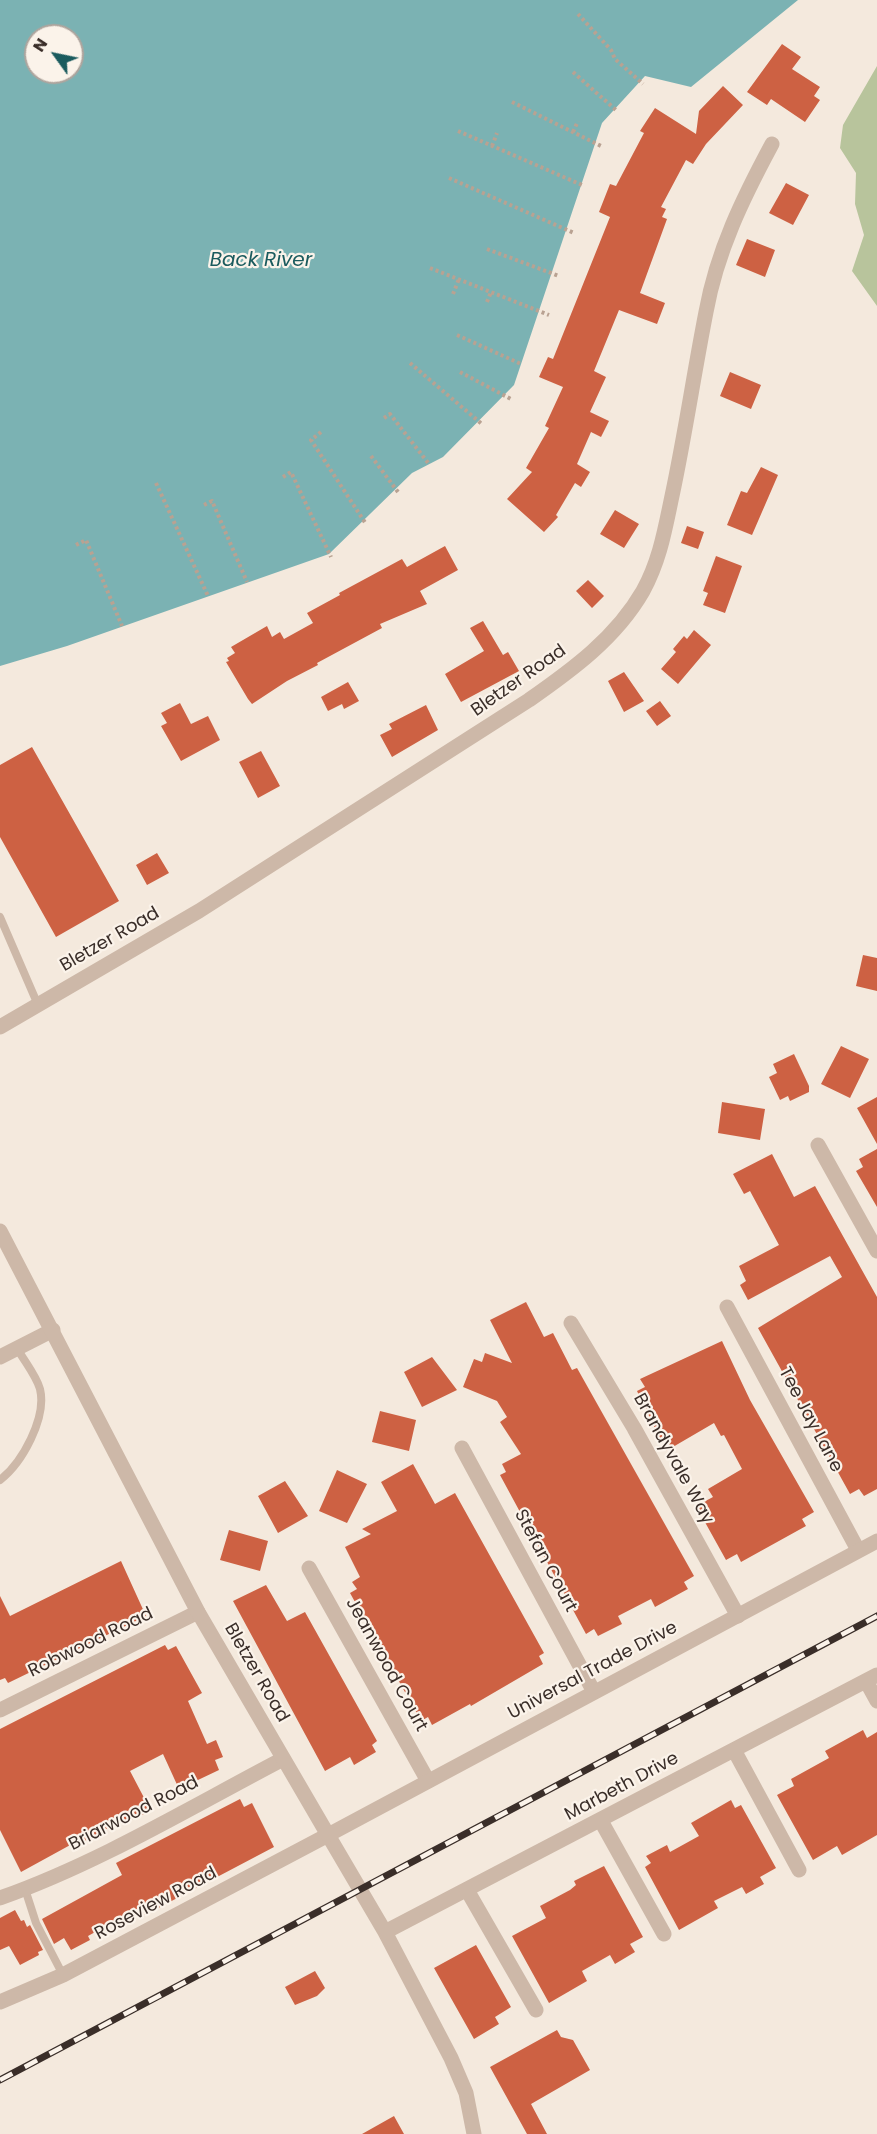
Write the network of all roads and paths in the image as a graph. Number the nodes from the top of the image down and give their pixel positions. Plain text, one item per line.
1 (578, 14) dead end
2 (573, 72) dead end
3 (643, 84) dead end
4 (512, 102) dead end
5 (616, 111) dead end
6 (578, 121) dead end
7 (458, 131) dead end
8 (573, 132) junction
9 (497, 133) dead end
10 (772, 144) dead end
11 (492, 146) junction
12 (601, 146) dead end
13 (449, 178) dead end
14 (582, 185) dead end
15 (574, 233) dead end
16 (487, 249) dead end
17 (430, 268) dead end
18 (559, 276) dead end
19 (459, 279) junction
20 (491, 292) junction
21 (453, 294) dead end
22 (487, 302) dead end
23 (549, 315) dead end
24 (458, 335) dead end
25 (410, 363) dead end
26 (521, 364) dead end
27 (460, 372) dead end
28 (511, 399) dead end
29 (384, 418) dead end
30 (483, 425) dead end
31 (321, 432) dead end
32 (371, 456) dead end
33 (429, 464) dead end
34 (283, 477) dead end
35 (156, 483) dead end
36 (398, 492) dead end
37 (204, 505) dead end
38 (366, 524) dead end
39 (76, 545) dead end
40 (331, 556) dead end
41 (247, 582) dead end
42 (208, 596) dead end
43 (122, 626) dead end
44 (0, 917) edge
45 (38, 1005) junction
46 (0, 1027) edge
47 (818, 1145) dead end
48 (0, 1231) edge
49 (877, 1251) edge
50 (727, 1307) dead end
51 (571, 1323) dead end
52 (53, 1330) junction
53 (17, 1348) junction
54 (0, 1357) edge
55 (462, 1448) dead end
56 (0, 1480) edge
57 (877, 1540) edge
58 (858, 1551) junction
59 (309, 1568) dead end
60 (198, 1612) junction
61 (738, 1616) junction
62 (871, 1678) edge
63 (594, 1692) junction
64 (877, 1701) edge
65 (0, 1710) edge
66 (734, 1750) junction
67 (283, 1759) junction
68 (428, 1781) junction
69 (601, 1821) junction
70 (328, 1835) junction
71 (799, 1870) dead end
72 (25, 1889) junction
73 (467, 1890) junction
74 (0, 1898) edge
75 (385, 1932) junction
76 (664, 1934) dead end
77 (63, 1975) junction
78 (0, 2002) edge
79 (536, 2010) dead end
80 (474, 2134) edge

1 - 3 path
2 - 5 path
4 - 8 path
6 - 8 path
7 - 11 path
8 - 12 path
9 - 11 path
10 - 45 street, Bletzer Road
11 - 14 path
13 - 15 path
16 - 18 path
17 - 19 path
19 - 20 path
19 - 21 path
20 - 22 path
20 - 23 path
24 - 26 path
25 - 30 path
27 - 28 path
29 - 33 path
31 - 38 path
32 - 36 path
34 - 40 path
35 - 42 path
37 - 41 path
39 - 43 path
44 - 45 lane
45 - 46 street, Bletzer Road
47 - 49 street
48 - 52 street, Bletzer Road
50 - 58 street, Tee Jay Lane
51 - 61 street, Brandyvale Way
52 - 53 street
52 - 60 street, Bletzer Road
53 - 54 street
53 - 56 lane
55 - 63 street, Stefan Court
57 - 58 street, Universal Trade Drive
58 - 61 street, Universal Trade Drive
59 - 68 street, Jeanwood Court
60 - 65 street, Robwood Road
60 - 67 street, Bletzer Road
61 - 63 street, Universal Trade Drive
62 - 64 street
62 - 66 street, Marbeth Drive
63 - 68 street, Universal Trade Drive
66 - 69 street, Marbeth Drive
66 - 71 street
67 - 70 street, Bletzer Road
67 - 72 street, Briarwood Road
68 - 70 street, Universal Trade Drive
69 - 73 street, Marbeth Drive
69 - 76 street
70 - 75 street, Bletzer Road
70 - 77 street, Roseview Road
72 - 74 street, Briarwood Road
72 - 77 lane
73 - 75 street, Marbeth Drive
73 - 79 street
75 - 80 street, Bletzer Road
77 - 78 street, Roseview Road

